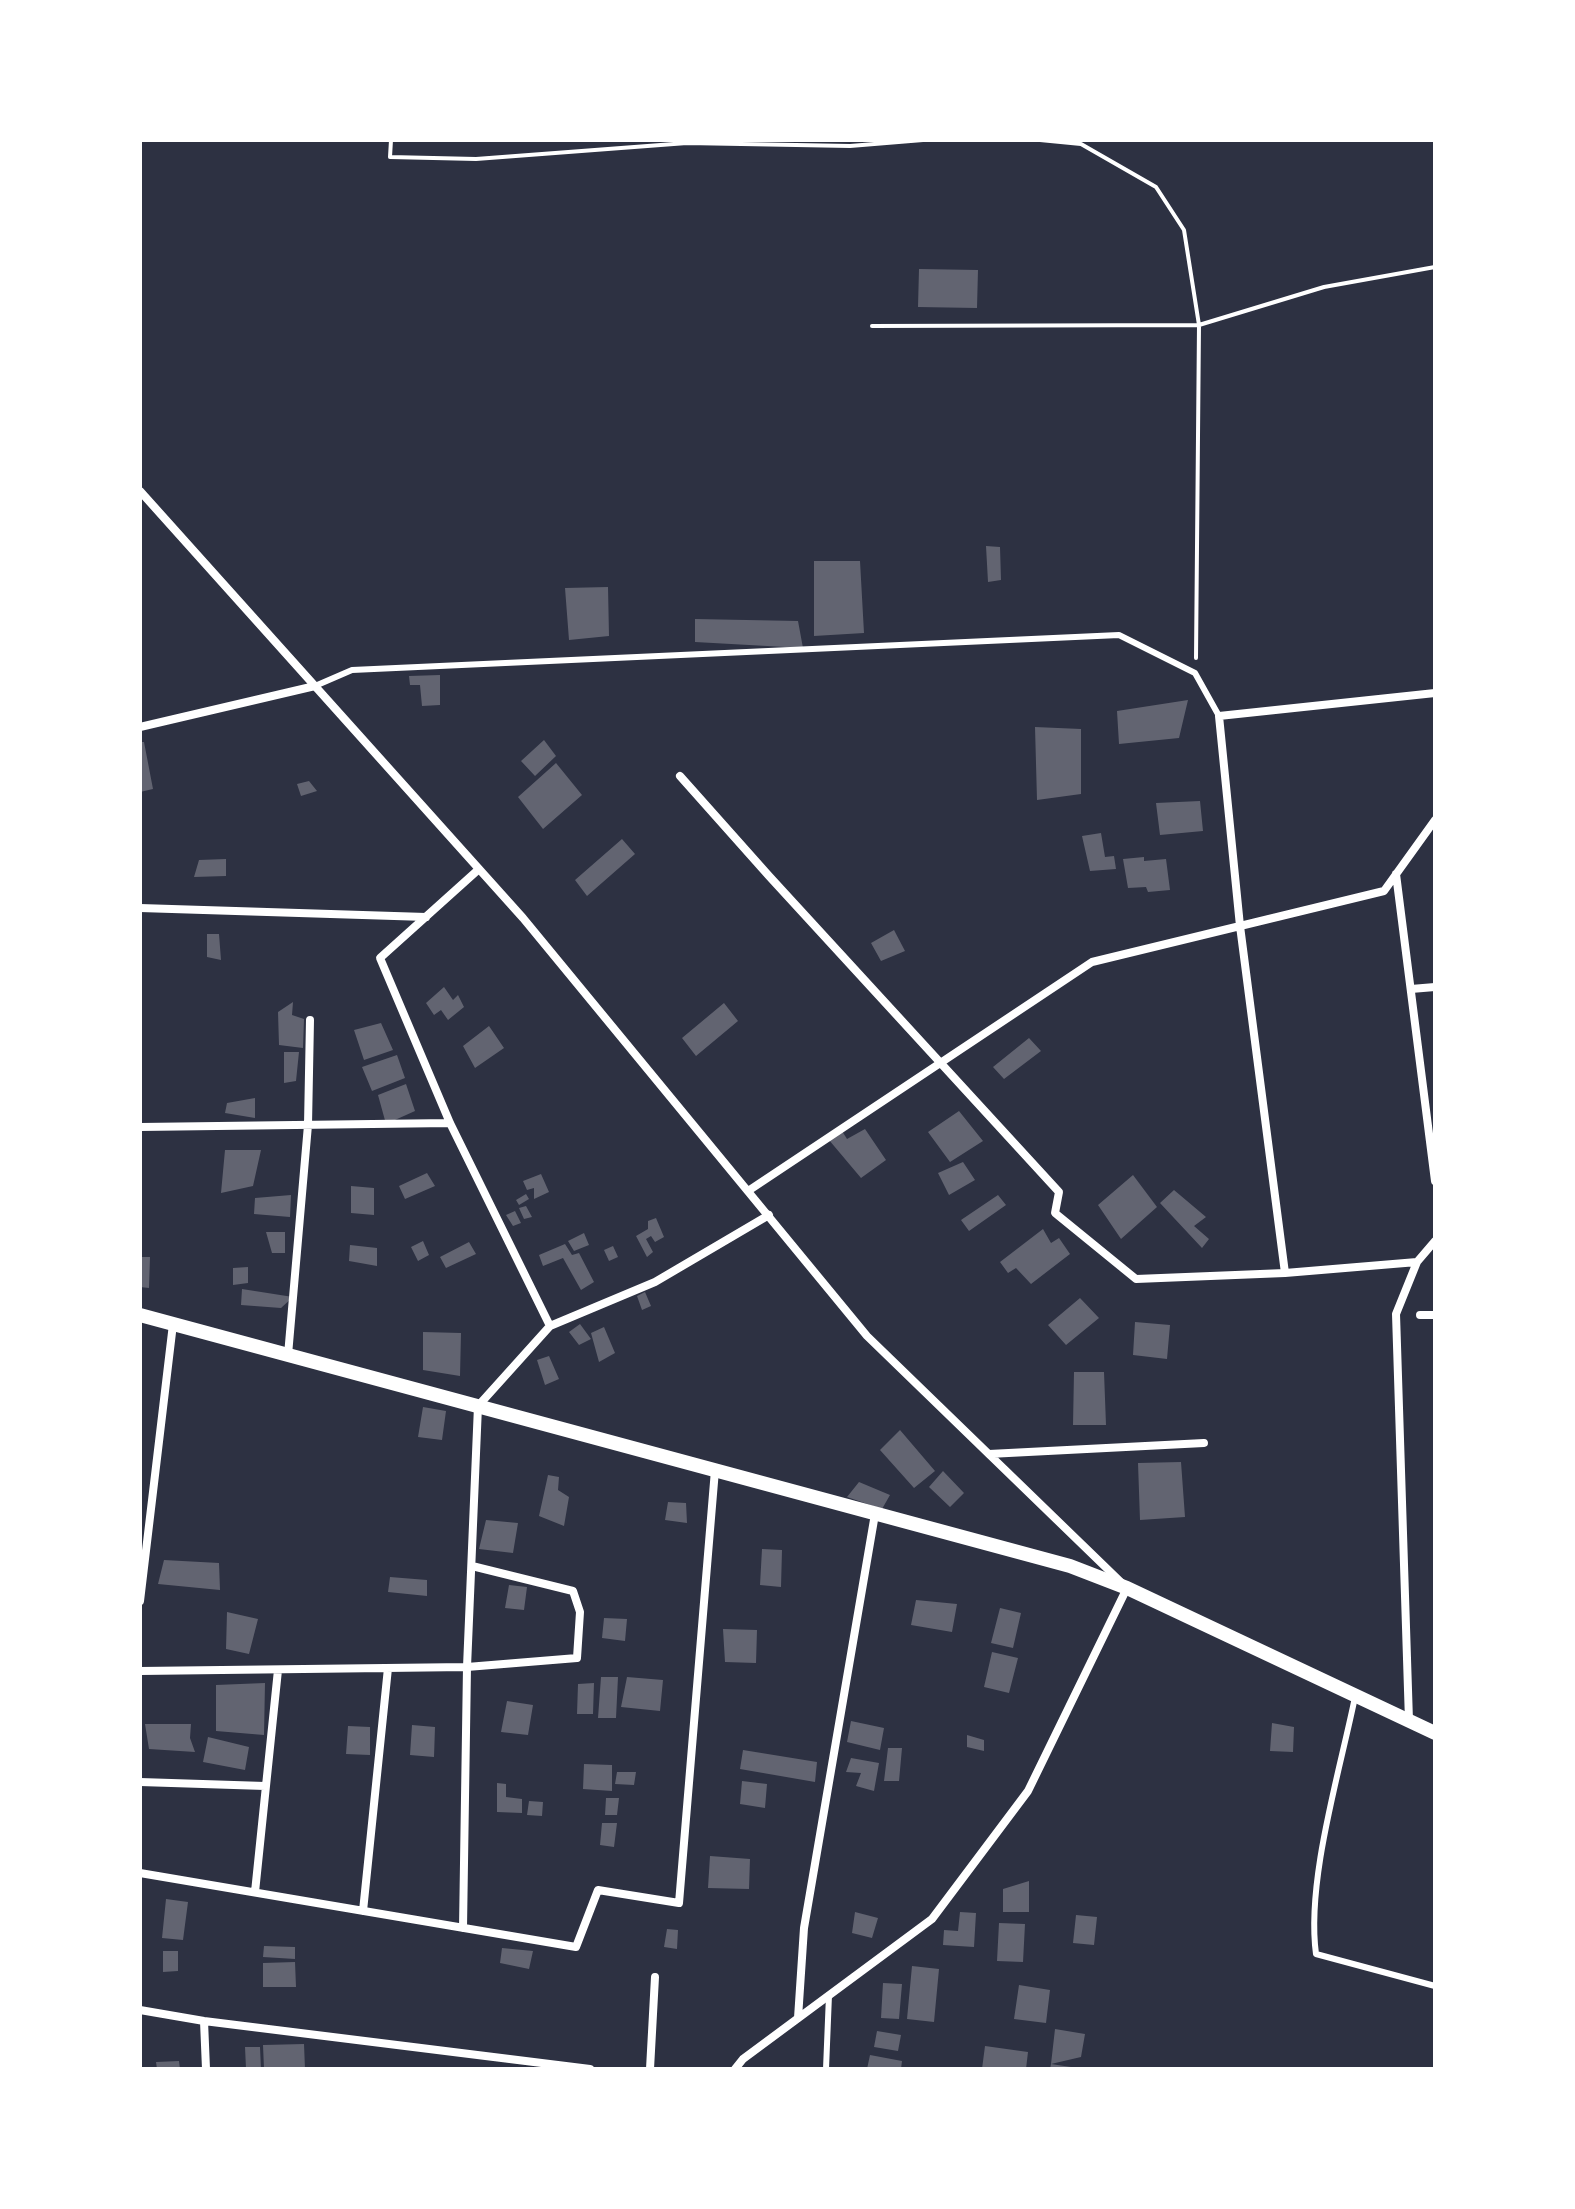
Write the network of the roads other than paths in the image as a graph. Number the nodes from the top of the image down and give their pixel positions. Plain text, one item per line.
1 (140, 491) edge
2 (315, 686) junction
3 (1435, 693) edge
4 (1219, 716) junction
5 (140, 727) edge
6 (680, 776) dead end
7 (1435, 820) edge
8 (479, 869) junction
9 (1396, 874) junction
10 (140, 908) edge
11 (426, 917) junction
12 (1240, 926) junction
13 (1435, 987) edge
14 (1411, 989) junction
15 (310, 1020) dead end
16 (941, 1062) junction
17 (1435, 1094) edge
18 (1424, 1095) junction
19 (450, 1123) junction
20 (308, 1125) junction
21 (140, 1127) edge
22 (1435, 1181) edge
23 (748, 1191) junction
24 (769, 1215) junction
25 (1435, 1241) edge
26 (1417, 1262) junction
27 (1285, 1273) junction
28 (140, 1315) edge
29 (1420, 1315) dead end
30 (1435, 1315) edge
31 (173, 1324) junction
32 (550, 1326) junction
33 (288, 1355) junction
34 (478, 1406) junction
35 (1204, 1443) dead end
36 (989, 1454) junction
37 (715, 1470) junction
38 (875, 1514) junction
39 (143, 1552) edge
40 (472, 1566) junction
41 (1127, 1588) junction
42 (140, 1601) edge
43 (467, 1667) junction
44 (388, 1668) junction
45 (278, 1670) junction
46 (140, 1671) edge
47 (1355, 1697) junction
48 (1409, 1722) junction
49 (1435, 1733) edge
50 (140, 1782) edge
51 (265, 1786) junction
52 (140, 1873) edge
53 (255, 1892) junction
54 (363, 1911) junction
55 (463, 1928) junction
56 (655, 1977) dead end
57 (1435, 1986) edge
58 (829, 1995) junction
59 (140, 2010) edge
60 (798, 2018) junction
61 (204, 2021) junction
62 (206, 2069) edge
63 (590, 2069) edge
64 (650, 2069) edge
65 (735, 2069) edge
66 (826, 2069) edge

1 - 2 street
2 - 4 lane
2 - 5 street
2 - 8 street
3 - 4 street
4 - 12 street
6 - 16 street
7 - 9 street
8 - 11 street
8 - 23 street
9 - 12 street
9 - 14 street
10 - 11 street
11 - 19 street
12 - 16 street
12 - 27 street
13 - 14 street
14 - 18 street
15 - 20 street
16 - 23 street
16 - 27 street
17 - 18 street
18 - 22 street
19 - 20 street
19 - 32 street
20 - 21 street
20 - 33 street
23 - 24 street
24 - 32 street
24 - 36 street
25 - 26 street
26 - 27 street
26 - 48 street
28 - 31 street
29 - 30 street
31 - 33 street
31 - 39 street
32 - 34 street
33 - 34 street
34 - 37 street
34 - 40 street
35 - 36 street
36 - 41 street
37 - 38 street
37 - 55 street
38 - 41 street
38 - 60 street
39 - 42 street
40 - 43 street
40 - 43 street
41 - 47 street
41 - 58 street
43 - 44 street
43 - 55 street
44 - 45 street
44 - 54 street
45 - 46 street
45 - 51 street
47 - 48 street
47 - 57 lane
48 - 49 street
50 - 51 street
51 - 53 street
52 - 53 street
53 - 54 street
54 - 55 street
56 - 64 street
58 - 60 street
58 - 66 lane
59 - 61 street
60 - 65 street
61 - 62 street
61 - 63 street

